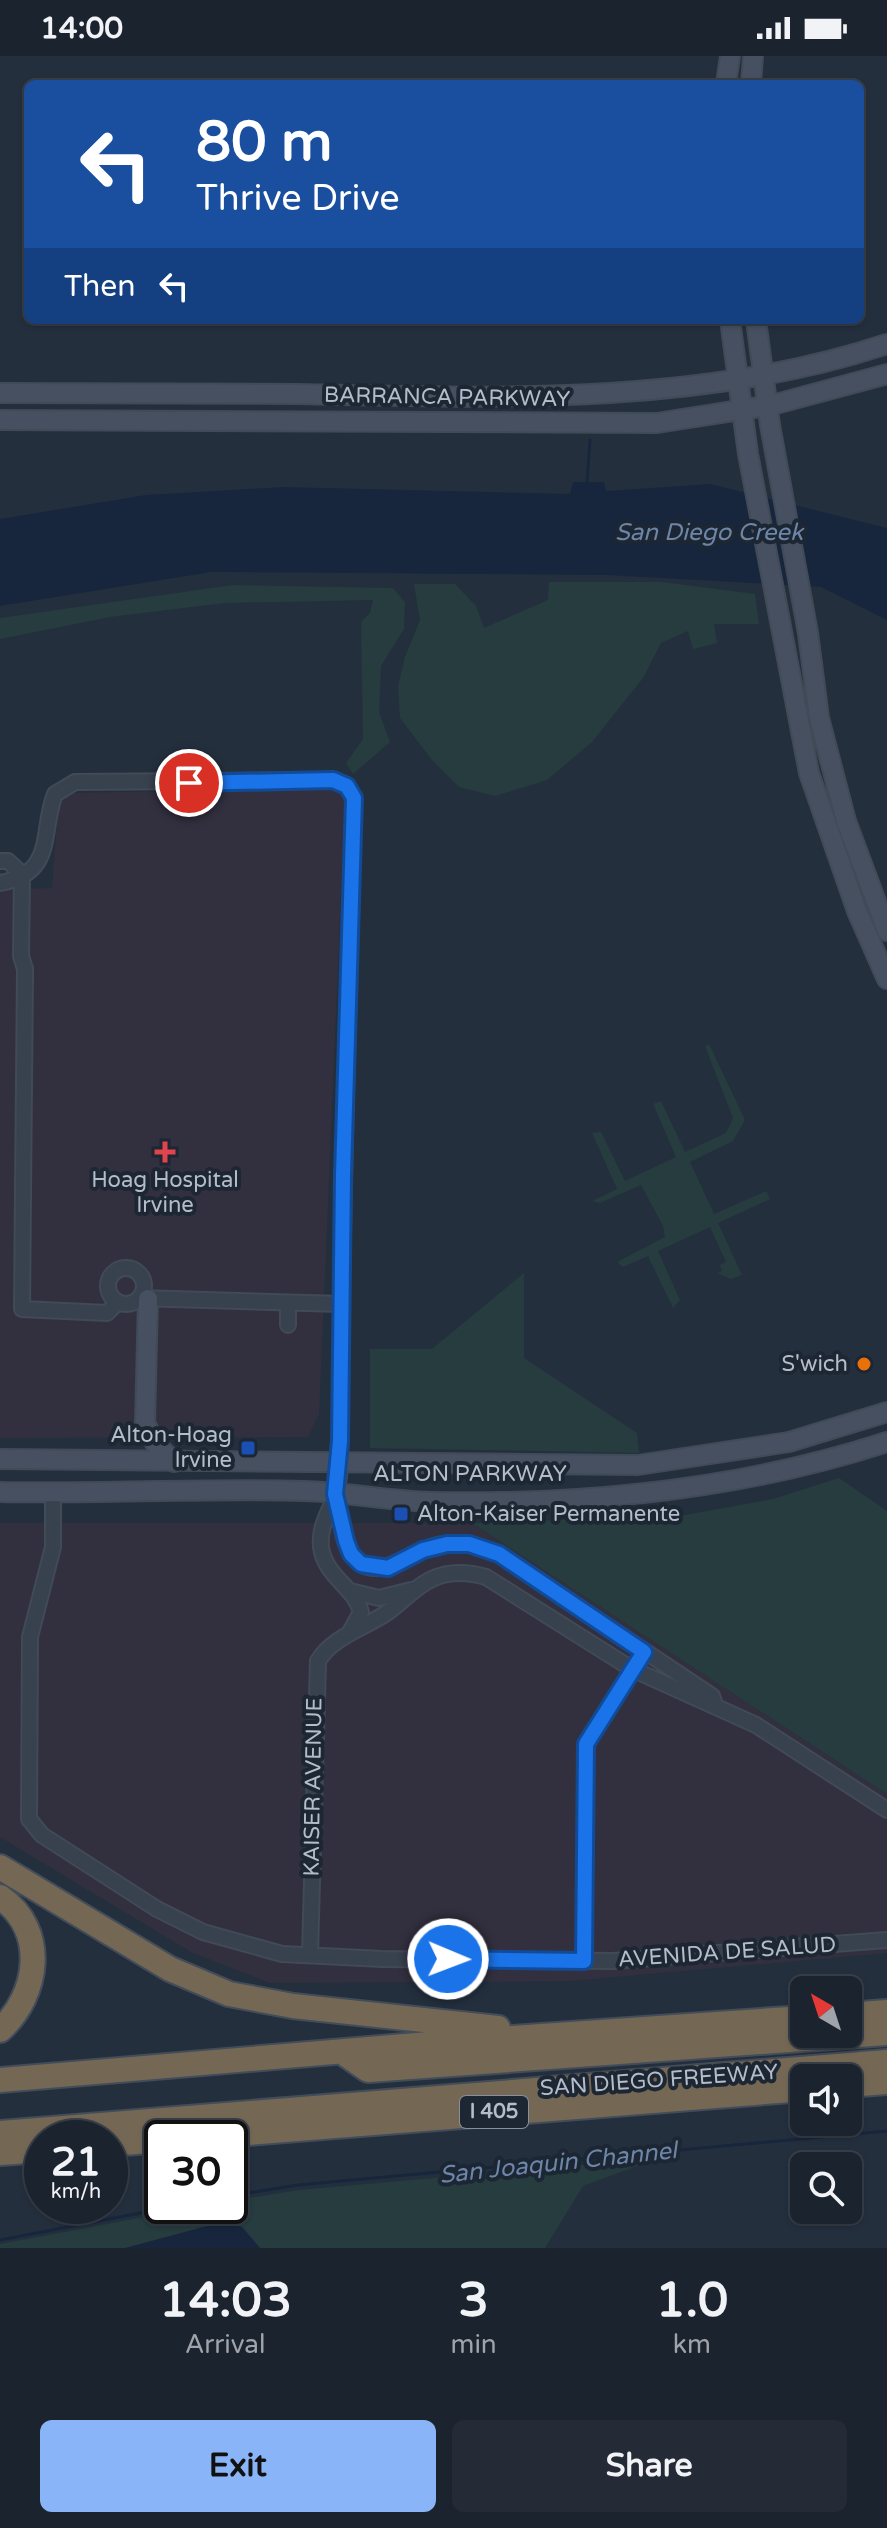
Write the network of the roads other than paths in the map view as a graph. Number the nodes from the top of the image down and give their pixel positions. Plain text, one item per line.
1 (730, 56) edge
2 (753, 56) edge
3 (727, 80) edge
4 (751, 80) edge
5 (730, 324) edge
6 (757, 324) edge
7 (887, 344) edge
8 (887, 374) edge
9 (765, 375) junction
10 (736, 379) junction
11 (0, 393) edge
12 (770, 405) junction
13 (740, 409) junction
14 (0, 420) edge
15 (0, 861) edge
16 (22, 874) junction
17 (0, 883) edge
18 (887, 931) edge
19 (887, 979) edge
20 (143, 1298) junction
21 (118, 1302) junction
22 (288, 1303) junction
23 (341, 1304) junction
24 (288, 1325) dead end
25 (887, 1412) edge
26 (887, 1442) edge
27 (0, 1459) edge
28 (174, 1462) junction
29 (338, 1464) junction
30 (0, 1492) edge
31 (53, 1494) junction
32 (335, 1494) junction
33 (419, 1587) junction
34 (348, 1590) junction
35 (349, 1634) junction
36 (644, 1652) junction
37 (632, 1669) junction
38 (715, 1705) junction
39 (887, 1810) edge
40 (0, 1867) edge
41 (0, 1897) edge
42 (887, 1940) edge
43 (310, 1955) junction
44 (584, 1961) junction
45 (887, 2012) edge
46 (862, 2014) edge
47 (790, 2019) edge
48 (0, 2030) edge
49 (887, 2033) edge
50 (552, 2035) junction
51 (342, 2052) junction
52 (887, 2062) edge
53 (0, 2080) edge
54 (887, 2082) edge
55 (862, 2084) edge
56 (790, 2090) edge
57 (0, 2133) edge
58 (248, 2133) edge
59 (24, 2151) edge
60 (0, 2153) edge

1 - 3 main road
2 - 4 main road
5 - 10 main road
6 - 9 main road
7 - 9 main road, BARRANCA PARKWAY
8 - 12 main road, BARRANCA PARKWAY
9 - 10 main road, BARRANCA PARKWAY
9 - 12 main road
10 - 11 main road, BARRANCA PARKWAY
10 - 13 main road
12 - 13 main road, BARRANCA PARKWAY
12 - 18 main road
13 - 14 main road, BARRANCA PARKWAY
13 - 19 main road
15 - 16 street
16 - 17 street
16 - 21 street
16 - 23 street
20 - 21 street
20 - 21 street
20 - 22 street
20 - 28 main road
22 - 23 street
22 - 24 street
23 - 29 street
25 - 29 main road, ALTON PARKWAY
26 - 32 main road, ALTON PARKWAY
27 - 28 main road, ALTON PARKWAY
28 - 29 main road, ALTON PARKWAY
29 - 32 street
30 - 31 main road, ALTON PARKWAY
31 - 32 main road, ALTON PARKWAY
31 - 43 street, AVENIDA DE SALUD
32 - 34 street
32 - 36 street
33 - 34 street, KAISER AVENUE
33 - 35 street, KAISER AVENUE
33 - 37 street, KAISER AVENUE
34 - 35 street
35 - 43 street, KAISER AVENUE
36 - 37 street
36 - 38 street
37 - 38 street, KAISER AVENUE
37 - 44 street
38 - 39 street
40 - 50 highway
41 - 48 highway
42 - 44 street, AVENIDA DE SALUD
43 - 44 street, AVENIDA DE SALUD
45 - 46 highway
47 - 50 highway
49 - 51 highway
50 - 51 highway
51 - 53 highway
52 - 57 highway, SAN DIEGO FREEWAY
54 - 55 highway
56 - 58 highway, SAN DIEGO FREEWAY / I 405
59 - 60 highway

